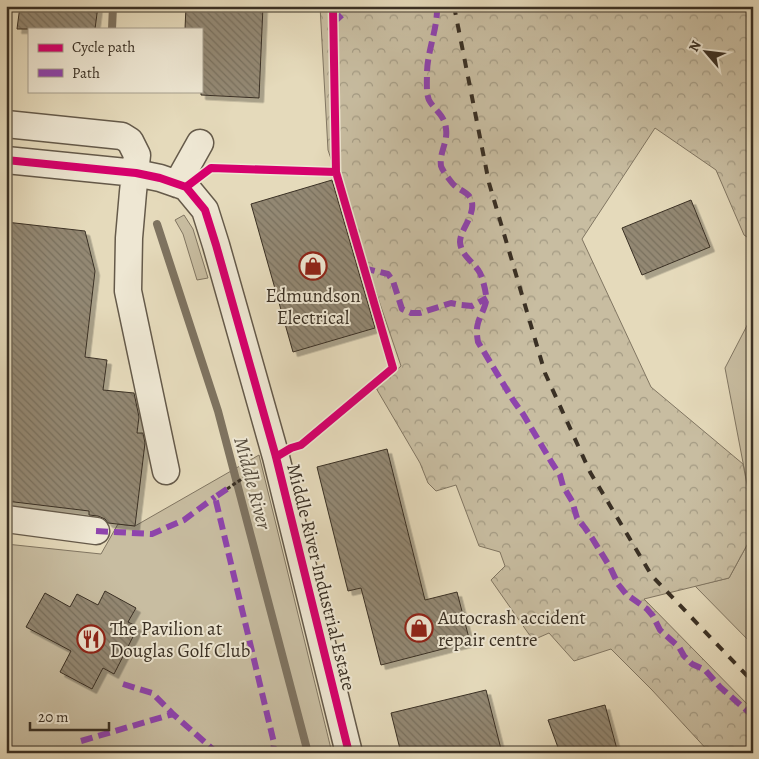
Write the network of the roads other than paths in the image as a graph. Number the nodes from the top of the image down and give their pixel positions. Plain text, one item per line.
1 (6, 124) edge
2 (200, 143) dead end
3 (6, 160) edge
4 (136, 173) junction
5 (178, 184) junction
6 (166, 471) dead end
7 (6, 519) edge
8 (96, 531) dead end
9 (349, 753) edge

1 - 4 street
2 - 5 street
3 - 4 street, Middle River Industrial Estate
4 - 5 street, Middle River Industrial Estate
4 - 6 street
5 - 9 street, Middle River Industrial Estate
7 - 8 street

